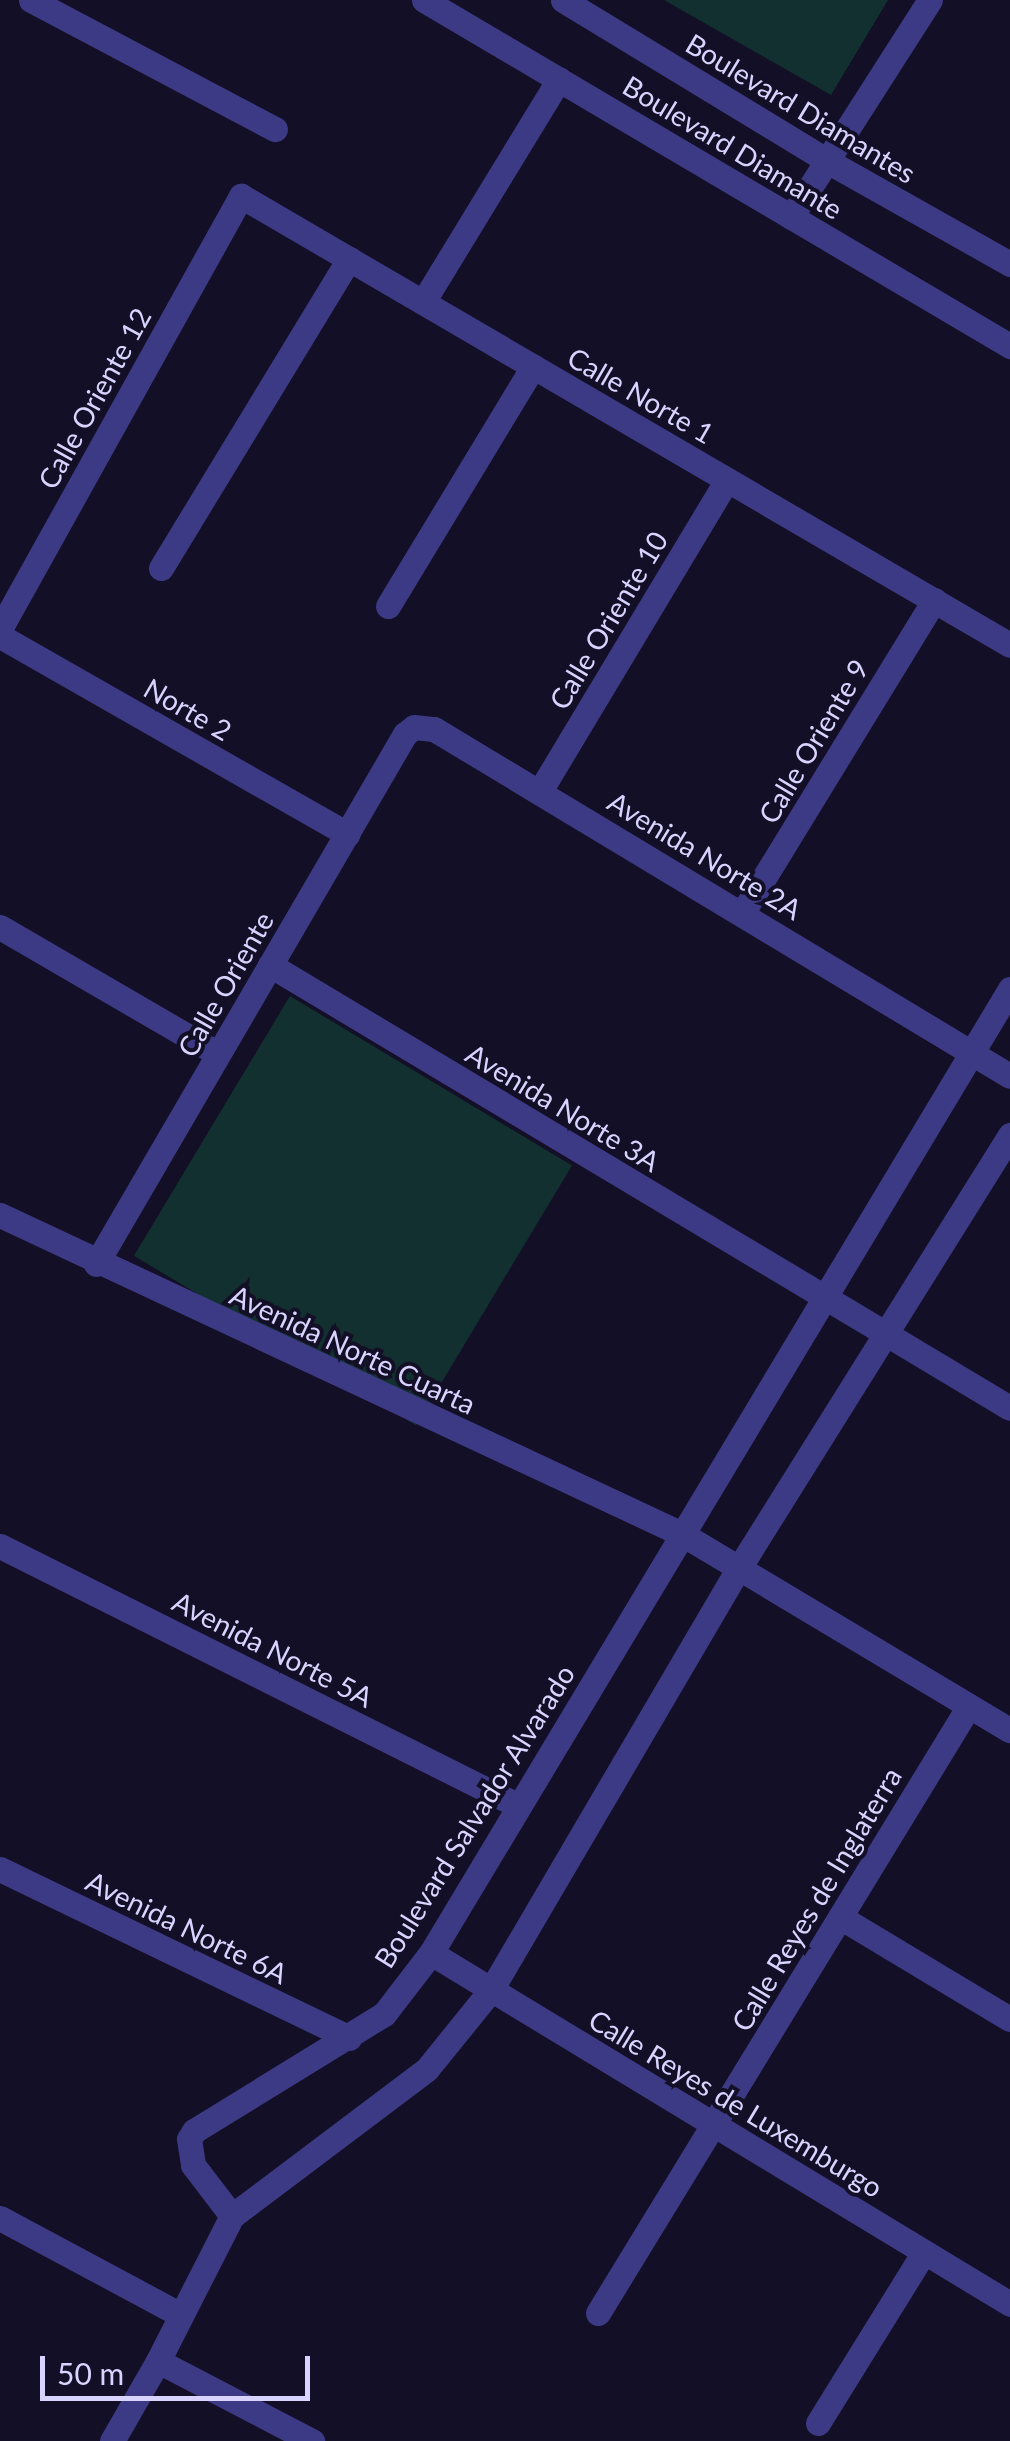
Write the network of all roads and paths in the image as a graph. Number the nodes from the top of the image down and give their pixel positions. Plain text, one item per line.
1 (32, 0) edge
2 (424, 0) edge
3 (564, 0) edge
4 (930, 0) edge
5 (559, 79) junction
6 (275, 130) dead end
7 (830, 162) junction
8 (241, 196) joint
9 (791, 217) junction
10 (349, 258) junction
11 (1010, 264) edge
12 (423, 302) junction
13 (1010, 346) edge
14 (533, 367) junction
15 (727, 480) junction
16 (161, 568) dead end
17 (934, 600) junction
18 (388, 606) dead end
19 (0, 632) edge
20 (1010, 645) edge
21 (405, 734) joint
22 (540, 791) junction
23 (347, 834) junction
24 (743, 912) junction
25 (0, 928) edge
26 (270, 965) junction
27 (1010, 990) edge
28 (972, 1053) junction
29 (218, 1054) junction
30 (1010, 1076) edge
31 (1010, 1135) edge
32 (0, 1215) edge
33 (96, 1264) junction
34 (826, 1300) junction
35 (888, 1336) junction
36 (1010, 1408) edge
37 (682, 1534) junction
38 (0, 1546) edge
39 (739, 1568) junction
40 (969, 1706) junction
41 (1010, 1730) edge
42 (518, 1806) junction
43 (0, 1869) edge
44 (840, 1917) junction
45 (431, 1953) junction
46 (491, 1990) junction
47 (1010, 2019) edge
48 (349, 2038) junction
49 (714, 2124) junction
50 (232, 2216) junction
51 (0, 2218) edge
52 (924, 2252) junction
53 (1010, 2304) edge
54 (598, 2313) dead end
55 (179, 2314) junction
56 (158, 2361) junction
57 (818, 2423) dead end
58 (112, 2441) edge
59 (312, 2441) edge

1 - 6 street
2 - 5 street, Boulevard Diamante
3 - 7 street, Boulevard Diamantes
4 - 7 street
5 - 9 street, Boulevard Diamante
5 - 12 street
7 - 9 street
7 - 11 street, Boulevard Diamantes
8 - 10 street, Calle Norte 1
8 - 19 street, Calle Oriente 12
9 - 13 street, Boulevard Diamante
10 - 12 street, Calle Norte 1
10 - 16 street
12 - 14 street, Calle Norte 1
14 - 15 street, Calle Norte 1
14 - 18 street
15 - 17 street, Calle Norte 1
15 - 22 street, Calle Oriente 10
17 - 20 street, Calle Norte 1
17 - 24 street, Calle Oriente 9
19 - 23 street, Norte 2
21 - 22 street, Avenida Norte 2A
21 - 23 street, Calle Oriente
22 - 24 street, Avenida Norte 2A
23 - 26 street, Calle Oriente
24 - 28 street, Avenida Norte 2A
25 - 29 street
26 - 29 street, Calle Oriente
26 - 34 street, Avenida Norte 3A
27 - 28 street, Boulevard Salvador Alvarado
28 - 30 street, Avenida Norte 2A
28 - 34 street, Boulevard Salvador Alvarado
29 - 33 street, Calle Oriente
31 - 35 street
32 - 33 street, Avenida Norte Cuarta
33 - 37 street, Avenida Norte Cuarta
34 - 35 street, Avenida Norte 3A
34 - 37 street, Boulevard Salvador Alvarado
35 - 36 street, Avenida Norte 3A
35 - 39 street
37 - 39 street, Avenida Norte Cuarta
37 - 42 street, Boulevard Salvador Alvarado
38 - 42 street, Avenida Norte 5A
39 - 40 street, Avenida Norte Cuarta
39 - 46 street
40 - 41 street, Avenida Norte Cuarta
40 - 44 street, Calle Reyes de Inglaterra
42 - 45 street, Boulevard Salvador Alvarado
43 - 48 street, Avenida Norte 6A
44 - 47 street
44 - 49 street, Calle Reyes de Inglaterra
45 - 46 street, Calle Reyes de Luxemburgo
45 - 48 street, Boulevard Salvador Alvarado
46 - 49 street, Calle Reyes de Luxemburgo
46 - 50 street
48 - 50 street, Boulevard Salvador Alvarado
49 - 52 street, Calle Reyes de Luxemburgo
49 - 54 street, Calle Reyes de Inglaterra
50 - 55 street
51 - 55 street
52 - 53 street, Calle Reyes de Luxemburgo
52 - 57 street
55 - 56 street
56 - 58 street
56 - 59 street

